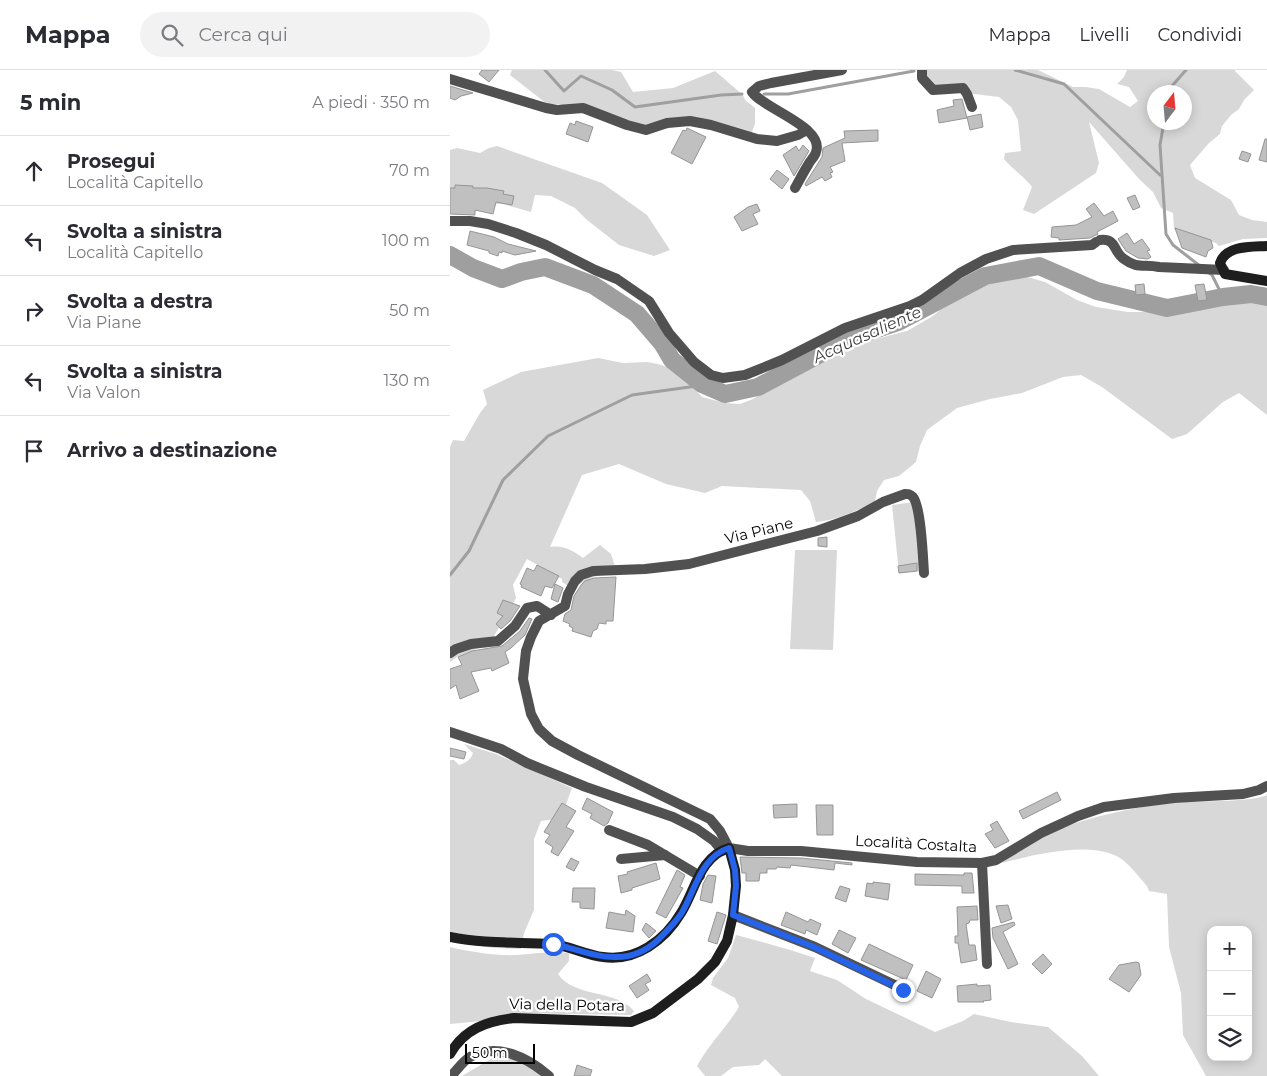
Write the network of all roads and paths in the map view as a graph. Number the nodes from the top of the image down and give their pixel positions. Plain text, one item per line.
1 (842, 70) edge
2 (922, 70) edge
3 (450, 79) edge
4 (972, 107) dead end
5 (807, 130) junction
6 (794, 188) dead end
7 (450, 221) edge
8 (1267, 246) edge
9 (1218, 270) junction
10 (1267, 281) edge
11 (924, 573) dead end
12 (551, 615) junction
13 (450, 653) edge
14 (450, 732) edge
15 (1267, 786) edge
16 (609, 830) dead end
17 (725, 850) junction
18 (665, 855) junction
19 (620, 858) dead end
20 (982, 863) junction
21 (700, 876) junction
22 (733, 915) junction
23 (450, 937) edge
24 (987, 964) dead end
25 (903, 990) dead end
26 (450, 1054) edge
27 (451, 1076) edge
28 (549, 1076) edge

1 - 5 street
2 - 4 street
3 - 5 street
5 - 6 street
7 - 9 street
8 - 9 street
9 - 10 street
11 - 12 street, Via Piane
12 - 13 street
12 - 17 street, Via Piane
14 - 17 street
15 - 20 street, Località Costalta
16 - 18 street
17 - 20 street, Località Costalta
17 - 21 street
17 - 22 street, Via Piane
18 - 19 street
18 - 21 street
20 - 24 street
21 - 23 street
22 - 25 street
22 - 26 street, Via della Potara
27 - 28 street

